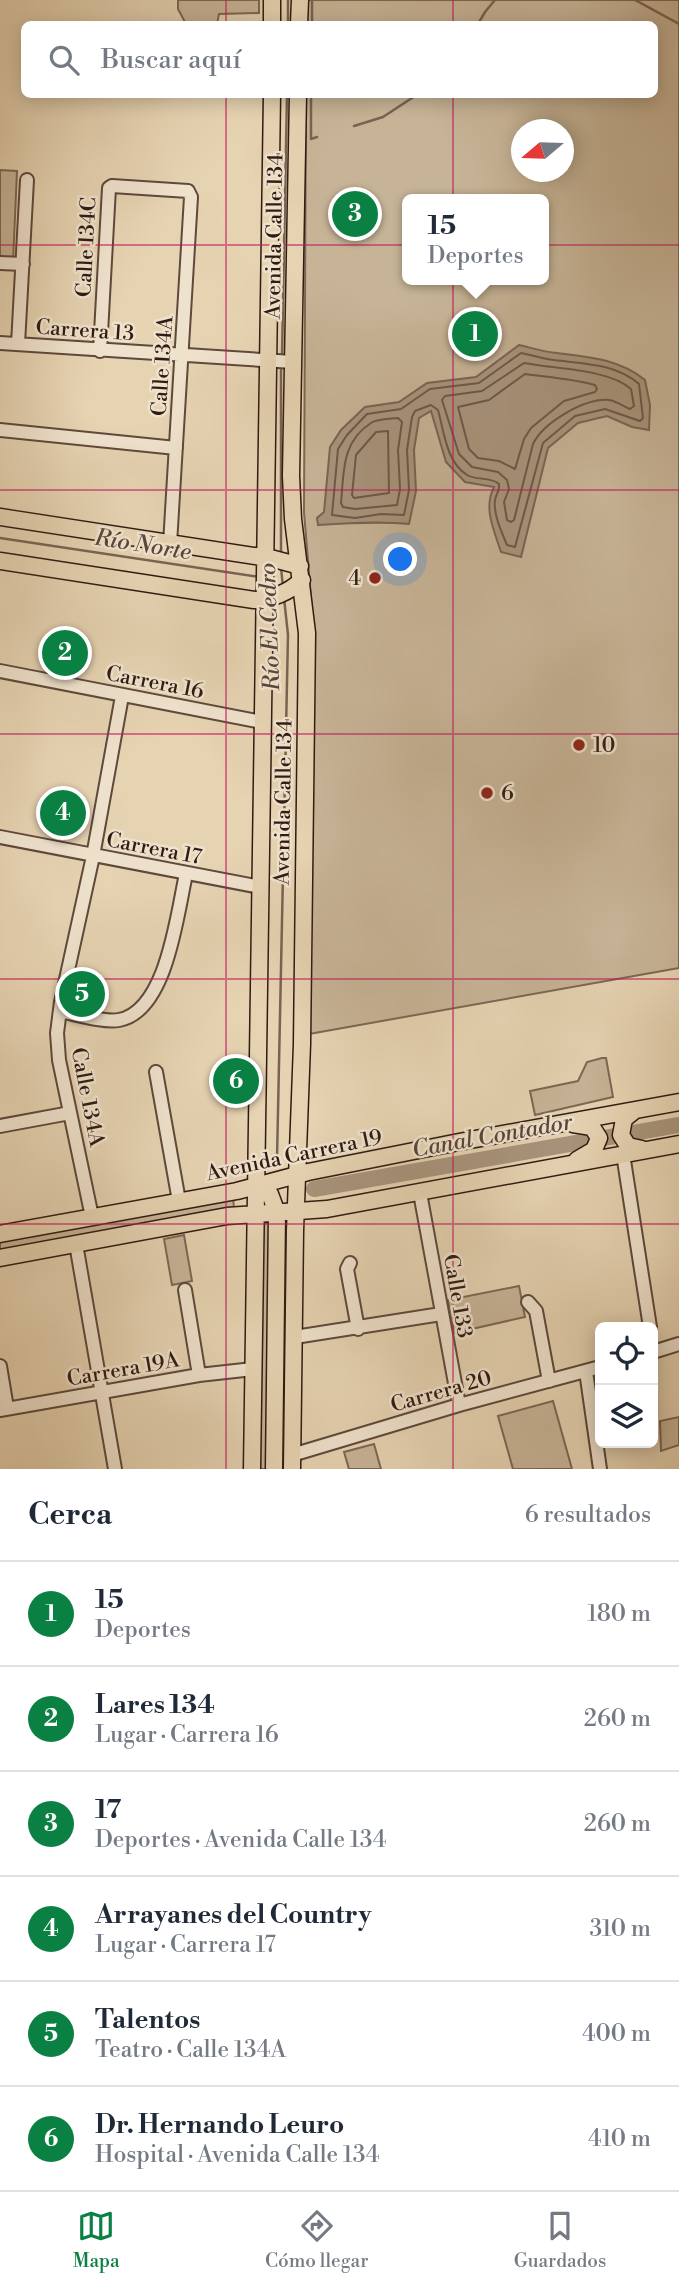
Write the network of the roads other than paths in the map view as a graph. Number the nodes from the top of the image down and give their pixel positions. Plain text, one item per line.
1 (272, 0) edge
2 (300, 0) edge
3 (272, 21) edge
4 (299, 21) edge
5 (272, 98) edge
6 (298, 98) edge
7 (27, 180) dead end
8 (109, 188) joint
9 (0, 263) edge
10 (23, 264) junction
11 (0, 343) edge
12 (18, 344) junction
13 (100, 351) junction
14 (182, 356) junction
15 (280, 362) junction
16 (0, 430) edge
17 (176, 448) junction
18 (0, 517) edge
19 (170, 544) junction
20 (0, 561) edge
21 (269, 562) junction
22 (296, 575) junction
23 (268, 595) junction
24 (0, 671) edge
25 (122, 696) junction
26 (262, 722) junction
27 (0, 837) edge
28 (93, 856) junction
29 (186, 874) junction
30 (260, 887) junction
31 (60, 1011) junction
32 (156, 1072) dead end
33 (679, 1102) edge
34 (70, 1113) junction
35 (629, 1115) junction
36 (553, 1125) junction
37 (0, 1126) edge
38 (679, 1144) edge
39 (624, 1150) junction
40 (565, 1166) junction
41 (298, 1174) junction
42 (255, 1186) junction
43 (420, 1193) junction
44 (179, 1201) junction
45 (296, 1212) junction
46 (255, 1213) junction
47 (277, 1213) junction
48 (92, 1217) junction
49 (0, 1234) edge
50 (76, 1244) junction
51 (0, 1258) edge
52 (350, 1263) dead end
53 (185, 1290) dead end
54 (528, 1302) dead end
55 (441, 1314) junction
56 (649, 1322) edge
57 (358, 1329) junction
58 (295, 1337) junction
59 (679, 1344) edge
60 (275, 1347) junction
61 (658, 1347) edge
62 (0, 1366) edge
63 (595, 1368) edge
64 (253, 1369) junction
65 (586, 1371) junction
66 (199, 1376) junction
67 (549, 1381) junction
68 (102, 1392) junction
69 (459, 1405) junction
70 (4, 1409) edge
71 (292, 1462) edge
72 (114, 1469) edge
73 (250, 1469) edge
74 (274, 1469) edge
75 (600, 1469) edge

1 - 3 main road
2 - 4 main road
5 - 15 main road, Avenida Calle 134
6 - 15 main road, Avenida Calle 134
7 - 10 street
8 - 13 street, Calle 134C
8 - 14 street, Calle 134A
9 - 10 street
10 - 12 street
11 - 12 street, Carrera 13
12 - 13 street, Carrera 13
13 - 14 street, Carrera 13
14 - 15 street, Carrera 13
14 - 17 street, Calle 134A
15 - 21 main road, Avenida Calle 134
15 - 22 main road, Avenida Calle 134
16 - 17 street
17 - 19 street, Calle 134A
18 - 19 main road
19 - 21 main road
20 - 23 main road
21 - 22 main road
21 - 23 main road, Avenida Calle 134
22 - 23 main road
22 - 41 main road, Avenida Calle 134
23 - 26 main road, Avenida Calle 134
24 - 25 street, Carrera 16
25 - 26 street, Carrera 16
25 - 28 street, Calle 134A
26 - 30 main road, Avenida Calle 134
27 - 28 street, Carrera 17
28 - 29 street, Carrera 17
28 - 31 street, Calle 134A
29 - 30 street, Carrera 17
29 - 31 street
30 - 42 main road, Avenida Calle 134
31 - 34 street, Calle 134A
32 - 44 street
33 - 35 main road, Avenida Carrera 19
34 - 37 street
34 - 48 street, Calle 134A
35 - 36 main road, Avenida Carrera 19
35 - 39 main road
36 - 40 main road
36 - 41 main road, Avenida Carrera 19
38 - 39 main road
39 - 40 main road
39 - 56 street
40 - 43 main road
41 - 42 main road, Avenida Carrera 19
41 - 45 main road, Avenida Calle 134
42 - 44 main road, Avenida Carrera 19
42 - 46 main road, Avenida Calle 134
42 - 47 main road
43 - 45 main road
43 - 55 street, Calle 133
44 - 48 main road, Avenida Carrera 19
45 - 47 main road
45 - 58 main road, Avenida Calle 134
46 - 47 main road
46 - 50 main road
46 - 64 main road, Avenida Calle 134
47 - 60 main road
48 - 49 main road, Avenida Carrera 19
50 - 51 main road
50 - 68 street
52 - 57 street
53 - 66 street
54 - 67 street
55 - 57 street
55 - 69 street, Calle 133
57 - 58 street
58 - 60 main road
58 - 71 main road, Avenida Calle 134
59 - 61 street
60 - 74 main road
62 - 70 street
63 - 65 street, Carrera 20
64 - 66 street, Carrera 19A
64 - 73 main road, Avenida Calle 134
65 - 67 street, Carrera 20
65 - 75 street
66 - 68 street, Carrera 19A
67 - 69 street, Carrera 20
68 - 70 street, Carrera 19A
68 - 72 street
69 - 71 street, Carrera 20

